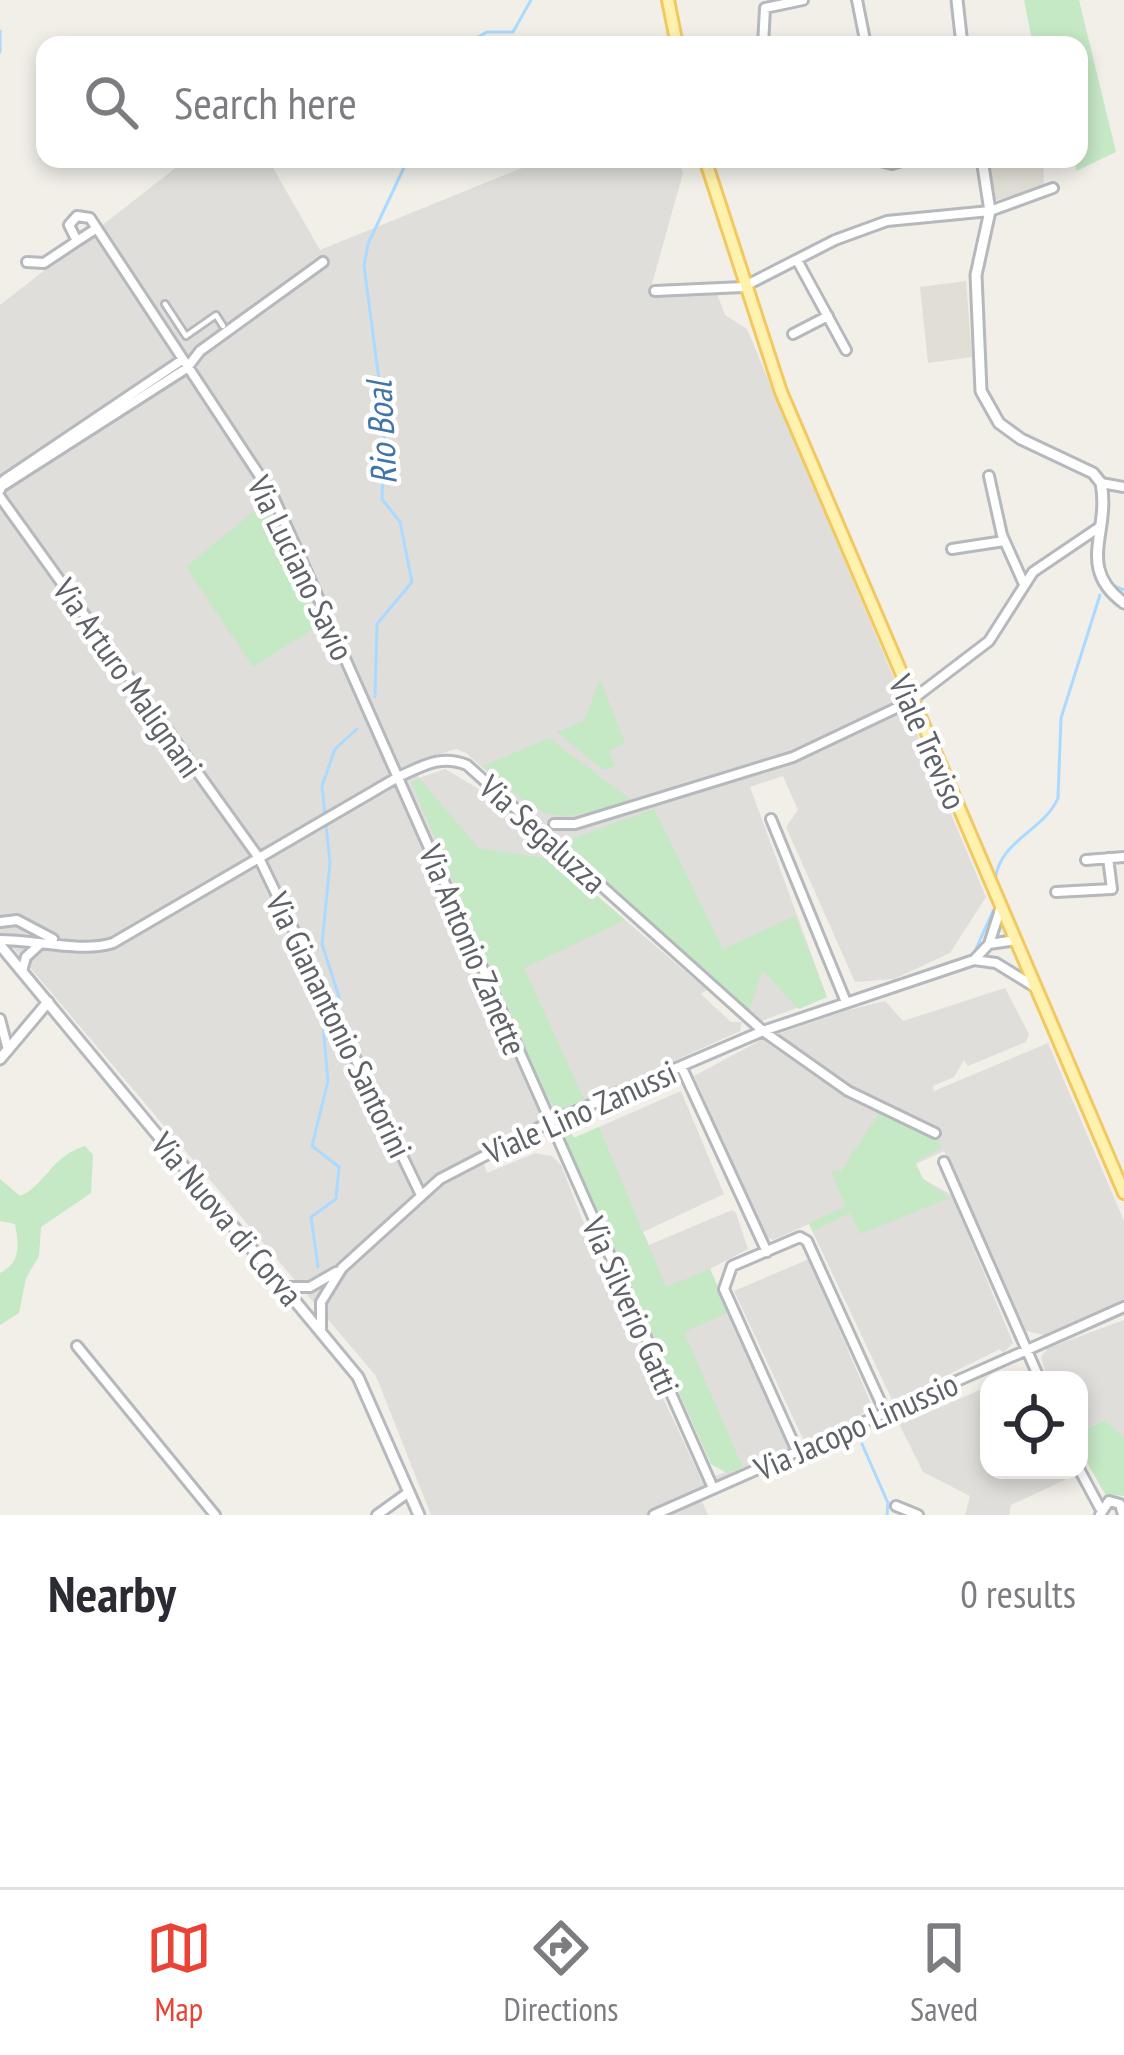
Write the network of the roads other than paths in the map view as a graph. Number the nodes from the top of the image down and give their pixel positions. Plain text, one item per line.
1 (668, 0) edge
2 (857, 0) edge
3 (956, 0) edge
4 (796, 1) edge
5 (675, 36) edge
6 (763, 36) edge
7 (864, 36) edge
8 (961, 36) edge
9 (708, 168) edge
10 (983, 168) edge
11 (1053, 188) dead end
12 (990, 212) junction
13 (93, 234) junction
14 (77, 241) junction
15 (797, 260) junction
16 (27, 262) dead end
17 (322, 262) dead end
18 (743, 287) junction
19 (655, 291) dead end
20 (164, 304) dead end
21 (828, 316) junction
22 (223, 326) dead end
23 (793, 334) dead end
24 (846, 350) dead end
25 (183, 362) junction
26 (989, 476) dead end
27 (1101, 483) junction
28 (1124, 487) edge
29 (0, 492) edge
30 (1101, 526) junction
31 (1004, 541) junction
32 (952, 549) dead end
33 (1023, 582) junction
34 (1124, 603) edge
35 (910, 702) junction
36 (398, 777) junction
37 (771, 819) dead end
38 (554, 824) dead end
39 (1124, 857) edge
40 (259, 858) junction
41 (1108, 858) junction
42 (1086, 860) dead end
43 (1056, 892) dead end
44 (1001, 906) junction
45 (4, 918) edge
46 (54, 940) junction
47 (0, 942) edge
48 (42, 943) junction
49 (989, 944) junction
50 (1017, 944) junction
51 (974, 961) junction
52 (996, 963) junction
53 (22, 971) junction
54 (1036, 988) junction
55 (48, 1002) junction
56 (846, 1002) junction
57 (0, 1019) edge
58 (763, 1031) junction
59 (4, 1054) edge
60 (681, 1066) junction
61 (548, 1123) junction
62 (935, 1133) dead end
63 (944, 1162) dead end
64 (420, 1193) junction
65 (1124, 1193) edge
66 (766, 1252) junction
67 (343, 1268) junction
68 (282, 1286) junction
69 (310, 1287) junction
70 (321, 1302) junction
71 (1124, 1307) edge
72 (300, 1308) junction
73 (321, 1333) junction
74 (77, 1346) dead end
75 (1027, 1352) junction
76 (1036, 1371) edge
77 (885, 1412) junction
78 (797, 1451) junction
79 (1084, 1479) edge
80 (713, 1488) junction
81 (409, 1492) junction
82 (896, 1506) dead end
83 (1100, 1511) edge
84 (215, 1515) edge
85 (377, 1515) edge
86 (419, 1515) edge
87 (654, 1515) edge
88 (918, 1515) edge
89 (1123, 1515) edge

1 - 5 main road
2 - 7 street
3 - 8 main road
4 - 6 street
9 - 18 main road, Viale Treviso
10 - 12 main road
11 - 12 street
12 - 15 street
12 - 27 main road
13 - 14 street
13 - 14 street
13 - 25 street, Via Luciano Savio
14 - 16 street
15 - 18 street
15 - 21 street
17 - 25 street
18 - 19 street
18 - 35 main road, Viale Treviso
20 - 22 street
21 - 23 street
21 - 24 street
25 - 29 street, Via Arturo Malignani
25 - 36 street, Via Luciano Savio
26 - 31 street
27 - 28 street
27 - 30 main road
29 - 40 street, Via Arturo Malignani
30 - 33 street
30 - 34 main road
31 - 32 street
31 - 33 street
33 - 35 street
35 - 38 street
35 - 44 main road, Viale Treviso
36 - 40 street, Via Segaluzza
36 - 58 street, Via Segaluzza
36 - 61 street, Via Antonio Zanette
37 - 56 street
39 - 41 street
40 - 46 street, Via Segaluzza
40 - 64 street, Via Gianantonio Santorini
41 - 42 street
41 - 43 street
44 - 49 street
44 - 50 main road, Viale Treviso
45 - 46 street, Via Segaluzza
46 - 48 street, Via Segaluzza
47 - 48 street, Via Segaluzza
47 - 53 main road, Via Nuova di Corva
48 - 53 street
49 - 50 street
49 - 51 street
50 - 52 street
50 - 54 main road, Viale Treviso
51 - 52 street, Viale Lino Zanussi
51 - 56 street, Viale Lino Zanussi
52 - 54 street, Viale Lino Zanussi
53 - 55 main road, Via Nuova di Corva
54 - 65 main road, Viale Treviso
55 - 59 main road
55 - 68 main road, Via Nuova di Corva
56 - 58 street, Viale Lino Zanussi
57 - 59 street
58 - 60 street, Viale Lino Zanussi
58 - 62 street, Via Segaluzza
60 - 61 street, Viale Lino Zanussi
60 - 66 street
61 - 64 street, Viale Lino Zanussi
61 - 80 street, Via Silverio Gatti
63 - 75 street
64 - 67 street, Viale Lino Zanussi
66 - 77 street
66 - 78 street
67 - 69 street, Viale Lino Zanussi
67 - 70 street, Viale Lino Zanussi
68 - 69 street
68 - 72 main road, Via Nuova di Corva
69 - 72 street, Viale Lino Zanussi
70 - 72 street
70 - 73 street
71 - 75 street, Via Jacopo Linussio
72 - 73 main road, Via Nuova di Corva
73 - 81 main road, Via Nuova di Corva
74 - 84 street
75 - 76 street
75 - 77 street, Via Jacopo Linussio
77 - 78 street, Via Jacopo Linussio
78 - 80 street, Via Jacopo Linussio
79 - 83 street
80 - 87 street, Via Jacopo Linussio
81 - 85 street
81 - 86 main road, Via Nuova di Corva
82 - 88 street
83 - 89 street

